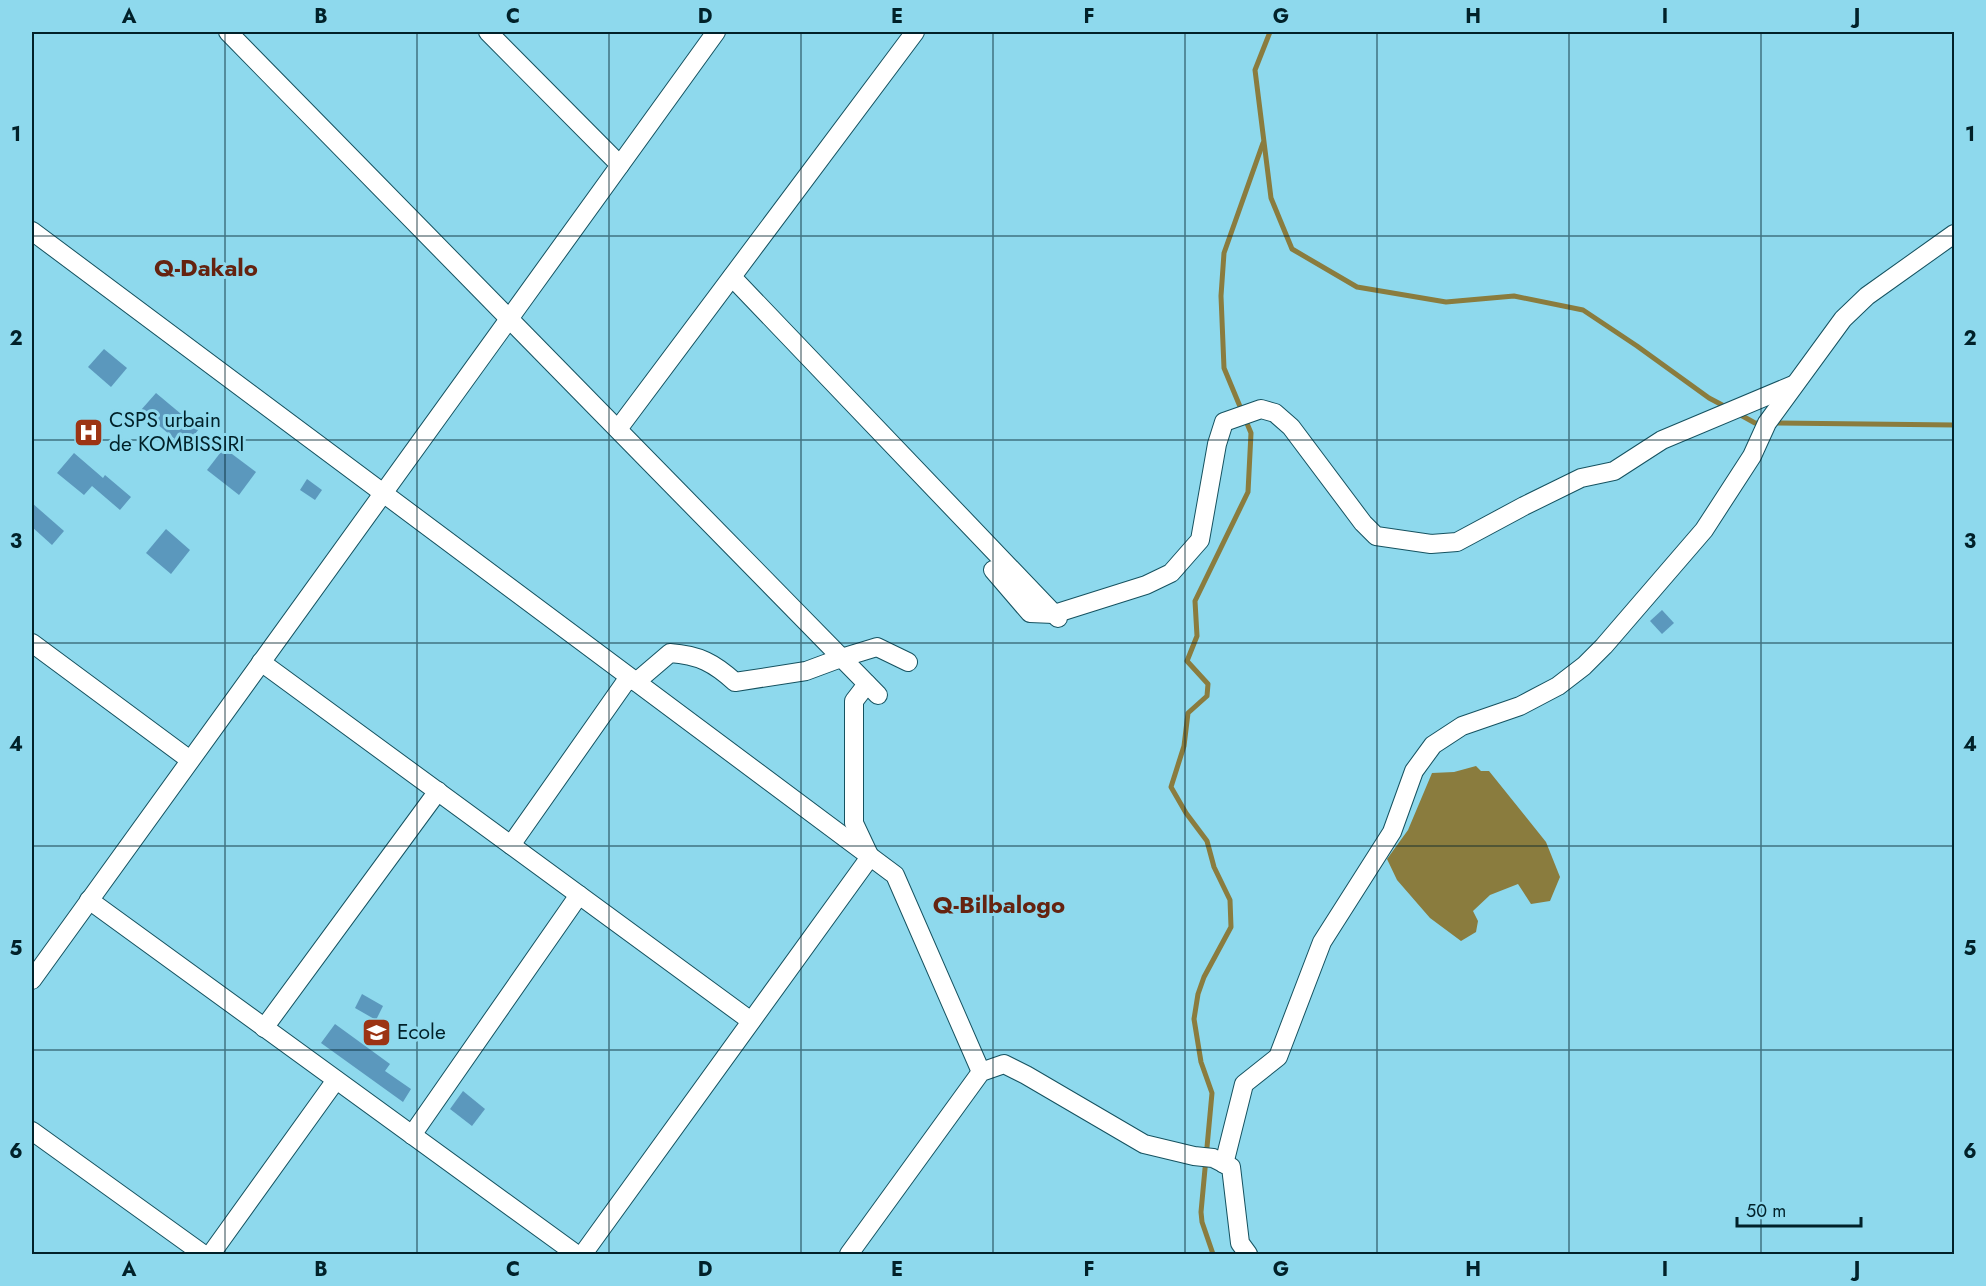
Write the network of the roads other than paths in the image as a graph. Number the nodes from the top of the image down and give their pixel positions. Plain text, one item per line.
1 (228, 32) edge
2 (488, 32) edge
3 (716, 32) edge
4 (915, 32) edge
5 (620, 165) junction
6 (32, 231) edge
7 (1954, 234) edge
8 (732, 277) junction
9 (509, 318) junction
10 (1795, 384) junction
11 (618, 429) junction
12 (383, 493) junction
13 (993, 570) dead end
14 (1057, 618) junction
15 (32, 642) edge
16 (841, 658) junction
17 (261, 662) junction
18 (908, 662) dead end
19 (633, 679) junction
20 (190, 760) junction
21 (438, 791) junction
22 (511, 845) junction
23 (870, 857) junction
24 (579, 895) junction
25 (89, 900) junction
26 (32, 980) edge
27 (751, 1021) junction
28 (264, 1028) junction
29 (981, 1072) junction
30 (336, 1080) junction
31 (32, 1131) edge
32 (412, 1135) junction
33 (1219, 1161) junction
34 (203, 1254) edge
35 (211, 1254) edge
36 (576, 1254) edge
37 (583, 1254) edge
38 (849, 1254) edge
39 (1248, 1254) edge

1 - 9 street
2 - 5 street
3 - 5 street
4 - 8 street
5 - 9 street
6 - 12 street
7 - 10 street
8 - 11 street
8 - 14 street
9 - 11 street
9 - 12 street
10 - 14 street
10 - 33 street
11 - 16 street
12 - 17 street
12 - 19 street
13 - 14 street
15 - 20 street
16 - 18 street
16 - 19 street
16 - 23 street
17 - 20 street
17 - 21 street
19 - 22 street
19 - 23 street
20 - 25 street
21 - 22 street
21 - 28 street
22 - 24 street
23 - 27 street
23 - 29 street
24 - 27 street
24 - 32 street
25 - 26 street
25 - 28 street
27 - 37 street
28 - 30 street
29 - 33 street
29 - 38 street
30 - 32 street
30 - 35 street
31 - 34 street
32 - 36 street
33 - 39 street

